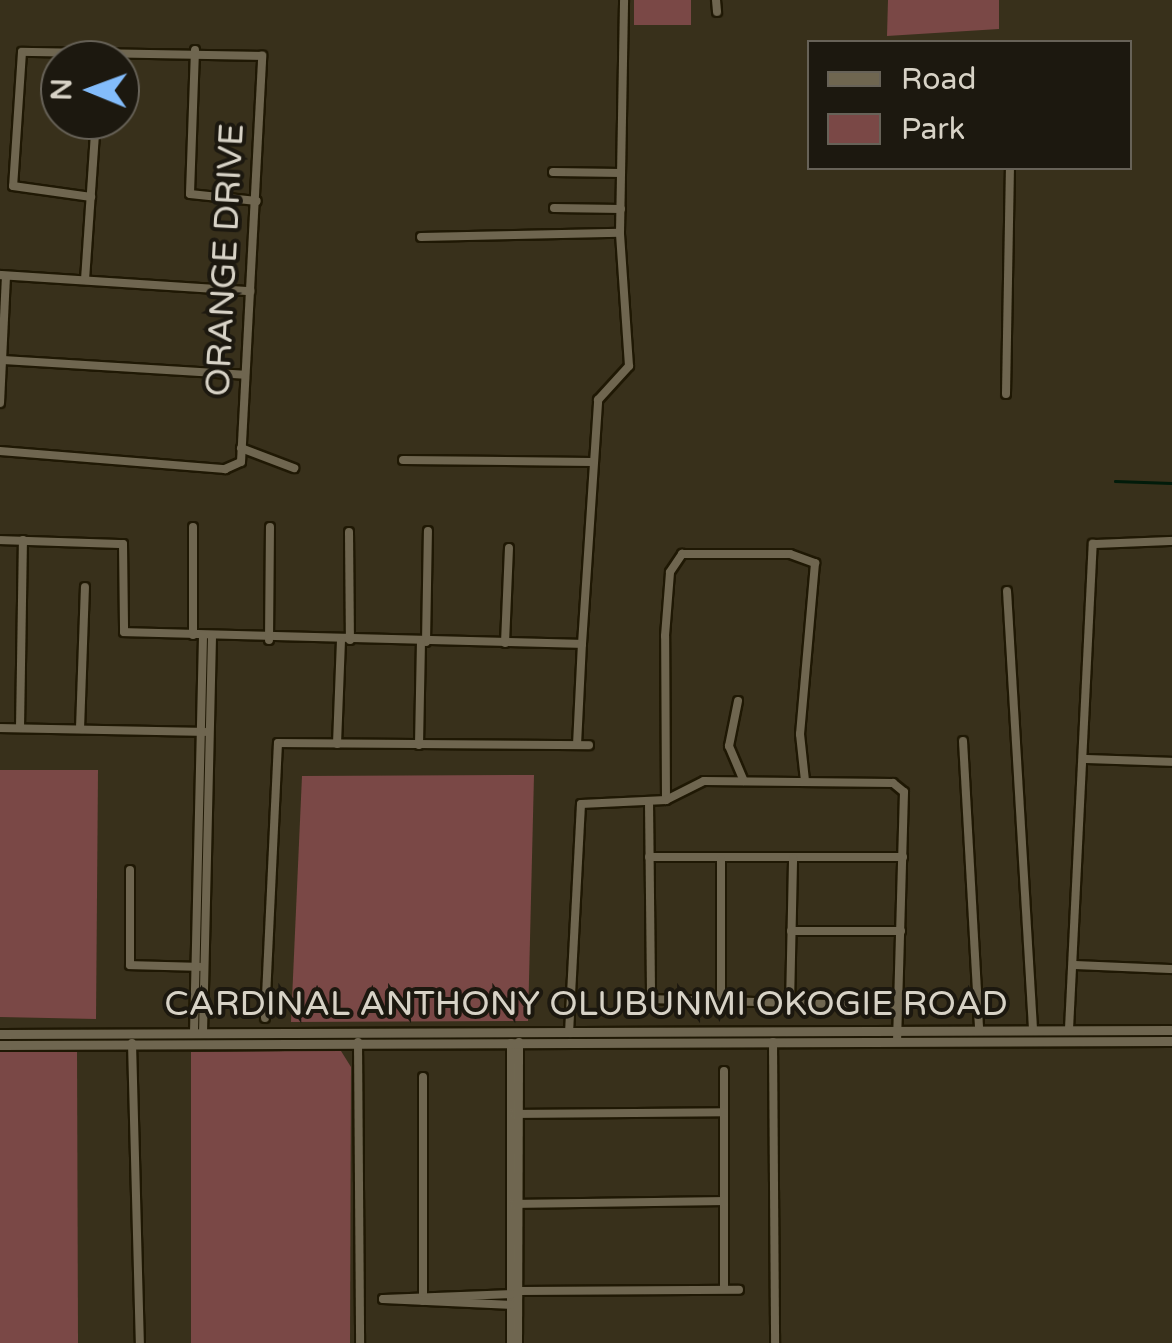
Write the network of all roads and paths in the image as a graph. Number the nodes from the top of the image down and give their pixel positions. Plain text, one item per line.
1 (624, 0) edge
2 (716, 0) edge
3 (716, 12) dead end
4 (195, 50) junction
5 (40, 53) edge
6 (140, 53) edge
7 (95, 140) edge
8 (1010, 170) edge
9 (553, 172) dead end
10 (621, 172) junction
11 (92, 196) junction
12 (257, 200) junction
13 (554, 208) dead end
14 (620, 209) junction
15 (620, 234) junction
16 (421, 237) dead end
17 (3, 276) edge
18 (86, 280) junction
19 (250, 291) junction
20 (3, 360) junction
21 (246, 376) junction
22 (1006, 394) dead end
23 (0, 403) edge
24 (242, 448) junction
25 (0, 451) edge
26 (403, 460) dead end
27 (592, 462) junction
28 (294, 468) dead end
29 (194, 527) dead end
30 (270, 527) dead end
31 (428, 531) dead end
32 (350, 532) dead end
33 (0, 540) edge
34 (23, 540) junction
35 (1172, 541) edge
36 (509, 548) dead end
37 (85, 587) dead end
38 (1007, 591) dead end
39 (202, 635) junction
40 (269, 640) junction
41 (345, 640) junction
42 (424, 642) junction
43 (505, 643) junction
44 (582, 644) junction
45 (738, 700) dead end
46 (0, 728) edge
47 (20, 728) junction
48 (80, 729) junction
49 (206, 732) junction
50 (963, 742) dead end
51 (337, 744) junction
52 (419, 745) junction
53 (577, 745) junction
54 (590, 745) dead end
55 (1083, 759) junction
56 (1172, 762) edge
57 (744, 781) junction
58 (805, 781) junction
59 (666, 800) junction
60 (649, 801) junction
61 (648, 857) junction
62 (902, 857) junction
63 (721, 858) junction
64 (793, 858) junction
65 (130, 870) dead end
66 (791, 931) junction
67 (900, 931) junction
68 (1073, 965) junction
69 (200, 967) junction
70 (1172, 969) edge
71 (720, 1005) junction
72 (790, 1006) junction
73 (898, 1006) junction
74 (265, 1018) dead end
75 (1033, 1029) junction
76 (1069, 1029) junction
77 (898, 1030) junction
78 (1172, 1030) edge
79 (979, 1031) junction
80 (199, 1033) junction
81 (569, 1033) junction
82 (0, 1034) edge
83 (463, 1038) junction
84 (358, 1042) junction
85 (773, 1042) junction
86 (897, 1042) junction
87 (1172, 1042) edge
88 (137, 1043) junction
89 (515, 1043) junction
90 (0, 1044) edge
91 (724, 1071) dead end
92 (423, 1077) dead end
93 (723, 1112) junction
94 (513, 1114) junction
95 (723, 1201) junction
96 (514, 1204) junction
97 (724, 1288) junction
98 (739, 1290) dead end
99 (516, 1293) junction
100 (424, 1301) junction
101 (514, 1305) junction
102 (140, 1343) edge
103 (360, 1343) edge
104 (514, 1343) edge
105 (776, 1343) edge

1 - 10 street
2 - 3 street
4 - 6 street
4 - 12 street, ORANGE DRIVE
4 - 12 street
5 - 11 street
7 - 11 street
8 - 22 street
9 - 10 street
10 - 14 street
11 - 18 street
12 - 19 street, ORANGE DRIVE
13 - 14 street
14 - 15 street
15 - 16 street
15 - 27 street
17 - 18 street
17 - 20 street
18 - 19 street
19 - 21 street, ORANGE DRIVE
20 - 21 street
20 - 23 street
21 - 24 street, ORANGE DRIVE
24 - 25 street, ORANGE DRIVE
24 - 28 street
26 - 27 street
27 - 44 street
29 - 39 street
30 - 40 street
31 - 42 street
32 - 41 street
33 - 34 street
34 - 39 street
34 - 47 street
35 - 55 street
36 - 43 street
37 - 48 street
38 - 75 street
39 - 40 street
39 - 49 street
40 - 41 street
41 - 42 street
41 - 51 street
42 - 43 street
42 - 52 street
43 - 44 street
44 - 53 street
45 - 57 street
46 - 47 street
47 - 48 street
48 - 49 street
49 - 69 street
50 - 79 street
51 - 52 street
51 - 74 street
52 - 53 street
53 - 54 street
55 - 56 street
55 - 68 street
57 - 58 street
57 - 59 street
58 - 59 street
58 - 62 street
59 - 60 street
60 - 61 street
60 - 81 street
61 - 63 street
61 - 71 street
62 - 64 street
62 - 67 street
63 - 64 street
63 - 71 street
64 - 66 street
65 - 69 street
66 - 67 street
66 - 72 street
67 - 73 street
68 - 70 street
68 - 76 street
69 - 80 street
71 - 72 street
72 - 73 street
73 - 77 street
75 - 76 street, CARDINAL ANTHONY OLUBUNMI OKOGIE ROAD
75 - 79 street, CARDINAL ANTHONY OLUBUNMI OKOGIE ROAD
76 - 78 street, CARDINAL ANTHONY OLUBUNMI OKOGIE ROAD
77 - 79 street, CARDINAL ANTHONY OLUBUNMI OKOGIE ROAD
77 - 81 street, CARDINAL ANTHONY OLUBUNMI OKOGIE ROAD
77 - 86 street
80 - 82 street, CARDINAL ANTHONY OLUBUNMI OKOGIE ROAD
80 - 83 street, CARDINAL ANTHONY OLUBUNMI OKOGIE ROAD
81 - 83 street, CARDINAL ANTHONY OLUBUNMI OKOGIE ROAD
83 - 84 street, CARDINAL ANTHONY OLUBUNMI OKOGIE ROAD
83 - 89 street, CARDINAL ANTHONY OLUBUNMI OKOGIE ROAD
84 - 88 street, CARDINAL ANTHONY OLUBUNMI OKOGIE ROAD
84 - 103 street
85 - 86 street, CARDINAL ANTHONY OLUBUNMI OKOGIE ROAD
85 - 89 street, CARDINAL ANTHONY OLUBUNMI OKOGIE ROAD
85 - 105 street
86 - 87 street, CARDINAL ANTHONY OLUBUNMI OKOGIE ROAD
88 - 90 street, CARDINAL ANTHONY OLUBUNMI OKOGIE ROAD
88 - 102 street
89 - 94 street
91 - 93 street
92 - 100 street
93 - 94 street
93 - 95 street
94 - 96 street
95 - 96 street
95 - 97 street
96 - 99 street
97 - 98 street
97 - 99 street
99 - 100 street
99 - 101 street
100 - 101 street
101 - 104 street

